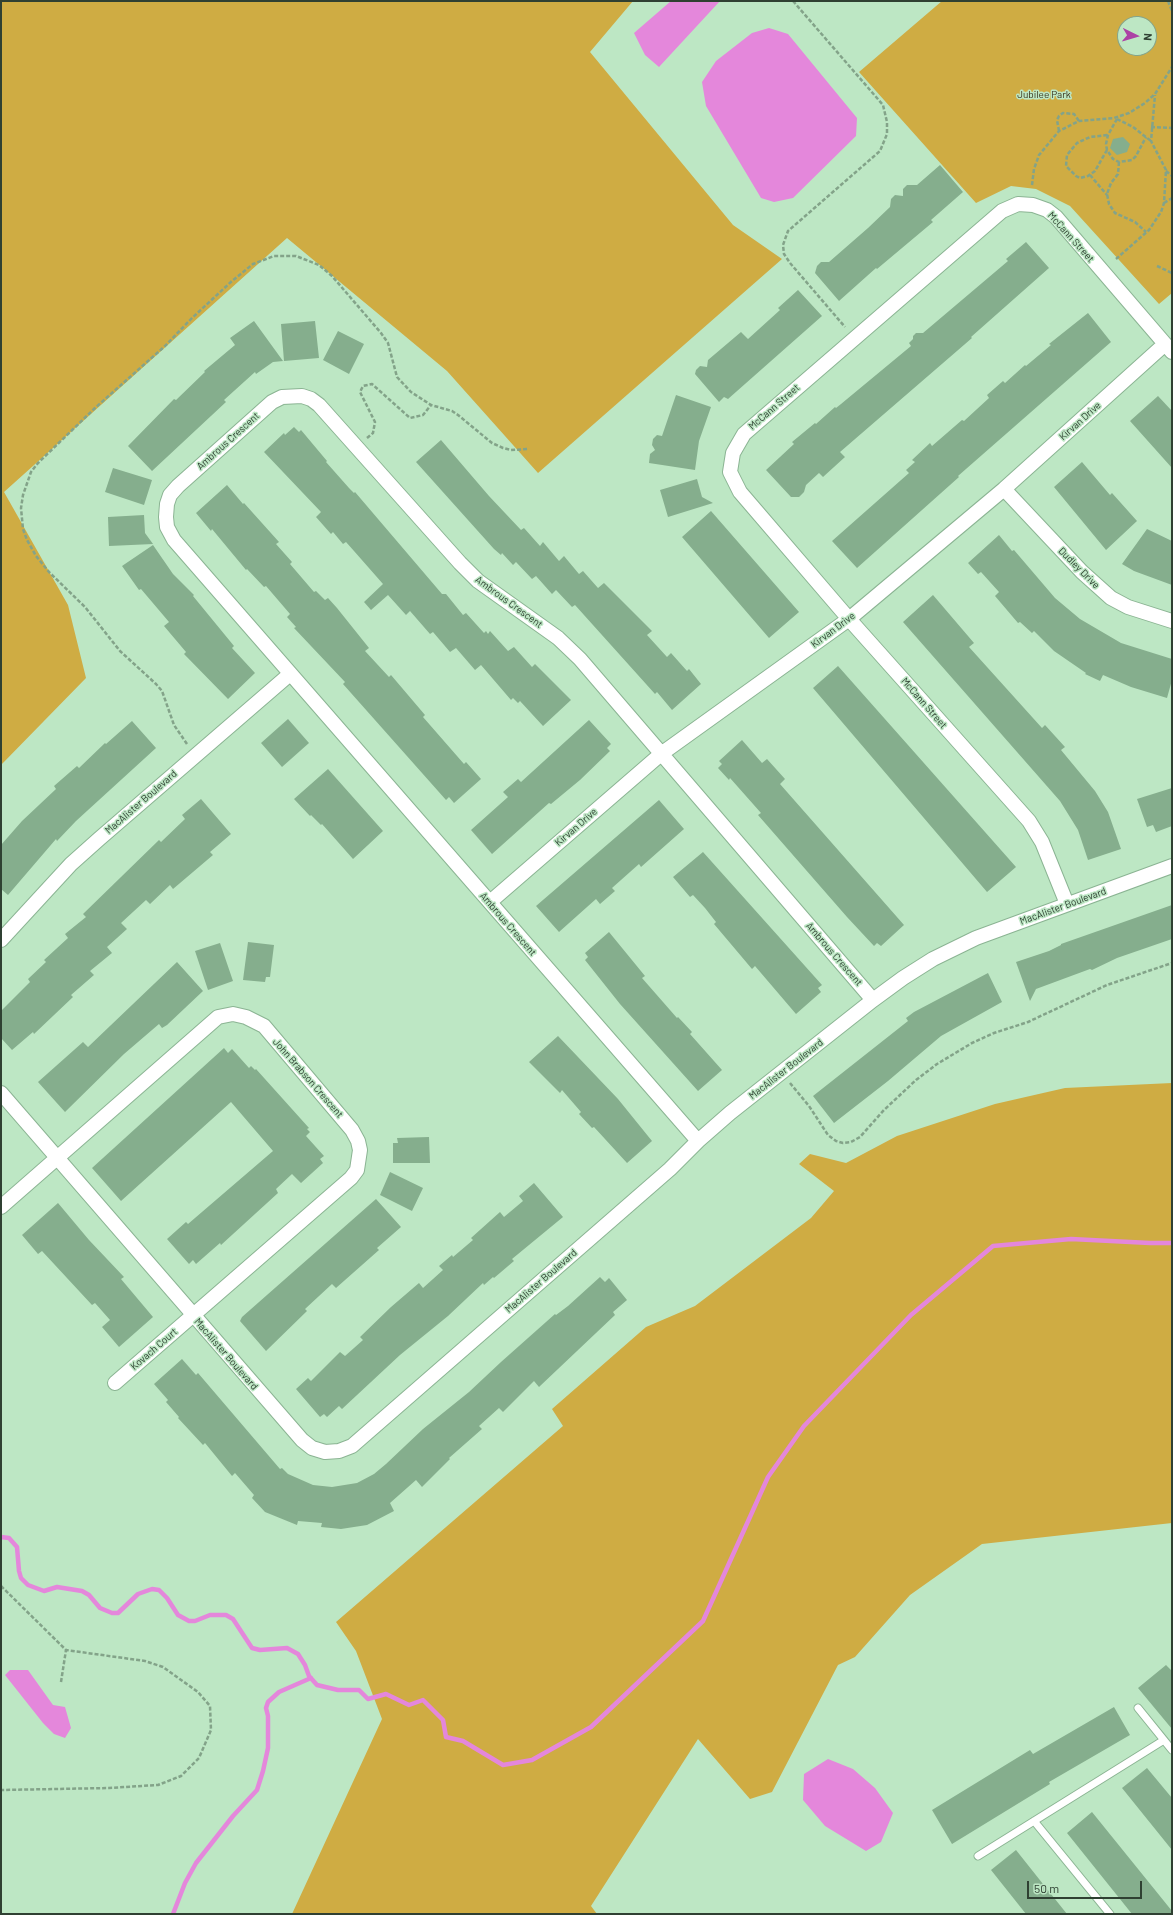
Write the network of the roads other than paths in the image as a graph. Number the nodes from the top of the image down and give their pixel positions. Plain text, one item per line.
1 (1170, 345) edge
2 (1004, 489) junction
3 (849, 619) junction
4 (1172, 621) edge
5 (290, 674) junction
6 (661, 754) junction
7 (1172, 866) edge
8 (490, 902) junction
9 (1066, 904) junction
10 (1, 940) edge
11 (873, 1000) junction
12 (1, 1094) edge
13 (698, 1141) junction
14 (57, 1158) junction
15 (1, 1207) edge
16 (192, 1316) junction
17 (115, 1383) dead end
18 (1138, 1708) dead end
19 (1164, 1740) junction
20 (1172, 1750) edge
21 (1034, 1821) junction
22 (978, 1856) dead end
23 (1110, 1914) edge

1 - 2 street, Kirvan Drive
1 - 3 street, McCann Street
2 - 3 street, Kirvan Drive
2 - 4 street, Dudley Drive
3 - 6 street, Kirvan Drive
3 - 9 street, McCann Street
5 - 6 street, Ambrous Crescent
5 - 8 street, Ambrous Crescent
5 - 10 street, MacAlister Boulevard
6 - 8 street, Kirvan Drive
6 - 11 street, Ambrous Crescent
7 - 9 street, MacAlister Boulevard
8 - 13 street, Ambrous Crescent
9 - 11 street, MacAlister Boulevard
11 - 13 street, MacAlister Boulevard
12 - 14 street, MacAlister Boulevard
13 - 16 street, MacAlister Boulevard
14 - 15 street, John Brabson Crescent
14 - 16 street, MacAlister Boulevard
14 - 16 street, John Brabson Crescent
16 - 17 street, Kovach Court
18 - 19 lane
19 - 20 lane
19 - 21 lane
21 - 22 lane
21 - 23 lane

